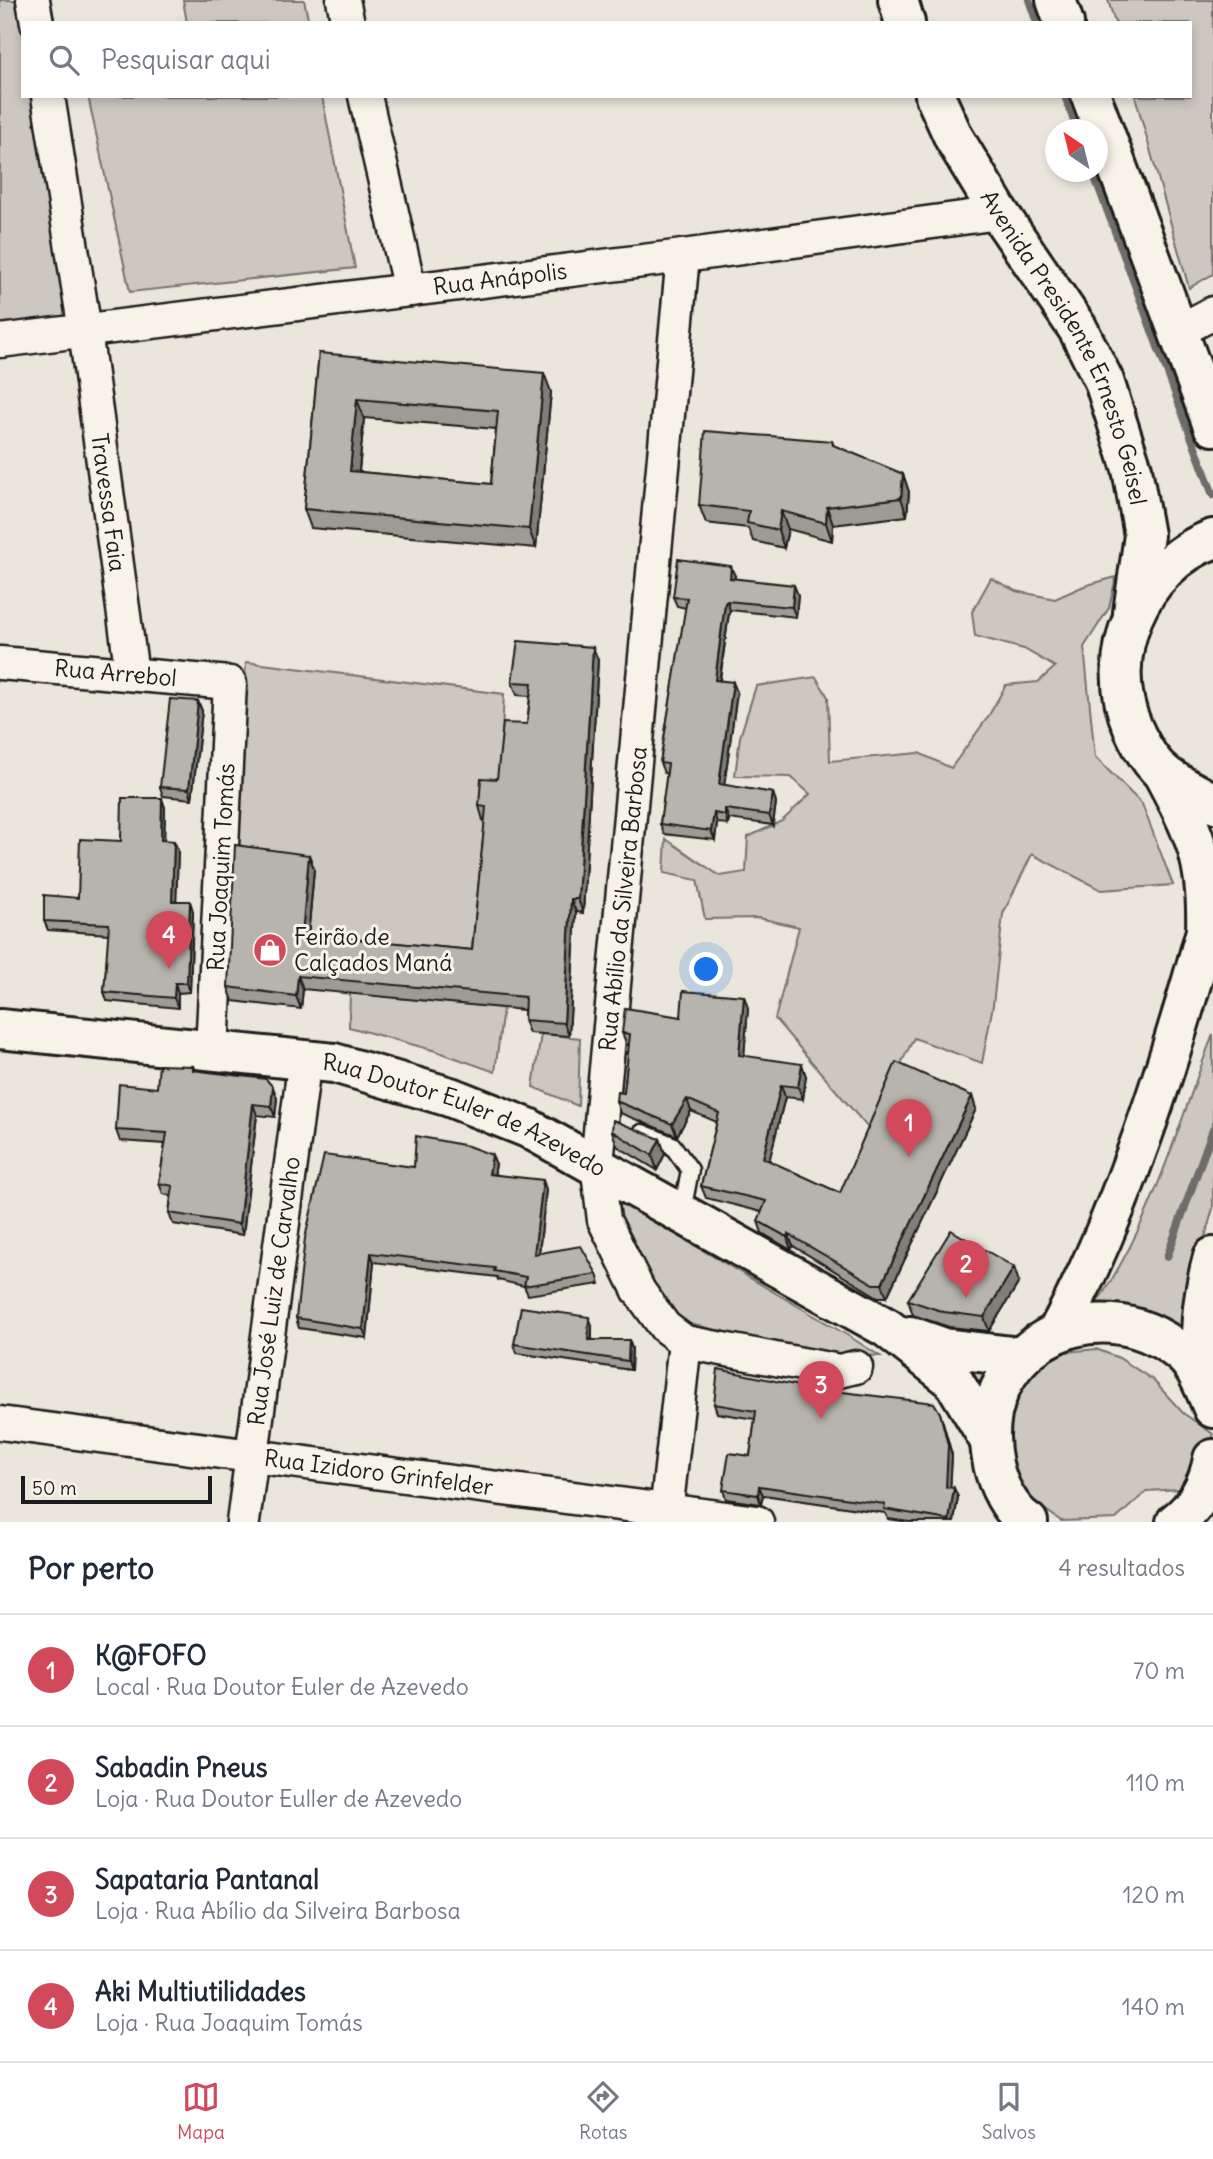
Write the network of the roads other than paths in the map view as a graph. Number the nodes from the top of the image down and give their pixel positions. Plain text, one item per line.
1 (33, 0) edge
2 (343, 0) edge
3 (898, 0) edge
4 (1056, 0) edge
5 (37, 21) edge
6 (348, 21) edge
7 (904, 21) edge
8 (1063, 21) edge
9 (48, 98) edge
10 (365, 98) edge
11 (936, 98) edge
12 (1092, 98) edge
13 (999, 214) junction
14 (683, 257) junction
15 (410, 290) junction
16 (1213, 313) edge
17 (85, 331) junction
18 (1177, 332) junction
19 (0, 341) edge
20 (1213, 426) edge
21 (1213, 539) edge
22 (1133, 612) junction
23 (0, 663) edge
24 (132, 674) junction
25 (230, 683) joint
26 (1162, 772) junction
27 (1213, 803) edge
28 (0, 1029) edge
29 (212, 1051) junction
30 (305, 1059) junction
31 (614, 1123) junction
32 (597, 1164) junction
33 (682, 1212) junction
34 (1213, 1257) edge
35 (887, 1328) junction
36 (1058, 1331) junction
37 (685, 1342) junction
38 (1021, 1357) junction
39 (856, 1367) dead end
40 (1208, 1395) edge
41 (0, 1423) edge
42 (988, 1438) junction
43 (252, 1458) junction
44 (1213, 1459) edge
45 (997, 1482) junction
46 (666, 1515) edge
47 (243, 1522) edge
48 (757, 1522) edge
49 (988, 1522) edge
50 (1028, 1522) edge
51 (1176, 1522) edge

1 - 5 street
2 - 6 street
3 - 7 main road
4 - 8 main road
9 - 17 street
10 - 15 street
11 - 13 main road, Avenida Presidente Ernesto Geisel
12 - 18 main road
13 - 14 street, Rua Anápolis
13 - 22 main road, Avenida Presidente Ernesto Geisel
14 - 15 street, Rua Anápolis
14 - 31 street, Rua Abílio da Silveira Barbosa
15 - 17 street, Rua Anápolis
16 - 18 street
17 - 19 street, Rua Anápolis
17 - 24 street, Travessa Faia
18 - 20 main road
21 - 22 main road
22 - 26 main road
23 - 24 street, Rua Arrebol
24 - 25 street, Rua Arrebol
25 - 29 street, Rua Joaquim Tomás
26 - 27 main road
26 - 36 main road
28 - 29 main road, Rua Doutor Euler de Azevedo
29 - 30 main road, Rua Doutor Euler de Azevedo
30 - 32 main road, Rua Doutor Euler de Azevedo
30 - 43 street, Rua José Luiz de Carvalho
31 - 32 street, Rua Abílio da Silveira Barbosa
31 - 33 lane
32 - 33 main road, Rua Doutor Euler de Azevedo
32 - 37 street, Rua Abílio da Silveira Barbosa
33 - 35 main road, Rua Doutor Euler de Azevedo
34 - 40 main road
35 - 38 main road
35 - 42 main road
36 - 38 main road
36 - 40 main road
37 - 39 street
37 - 46 street
38 - 42 main road
41 - 43 street, Rua Izidoro Grinfelder
42 - 45 main road
43 - 46 street, Rua Izidoro Grinfelder
43 - 47 street, Rua José Luiz de Carvalho
44 - 51 main road
45 - 49 main road
45 - 50 main road
46 - 48 street, Rua Izidoro Grinfelder

